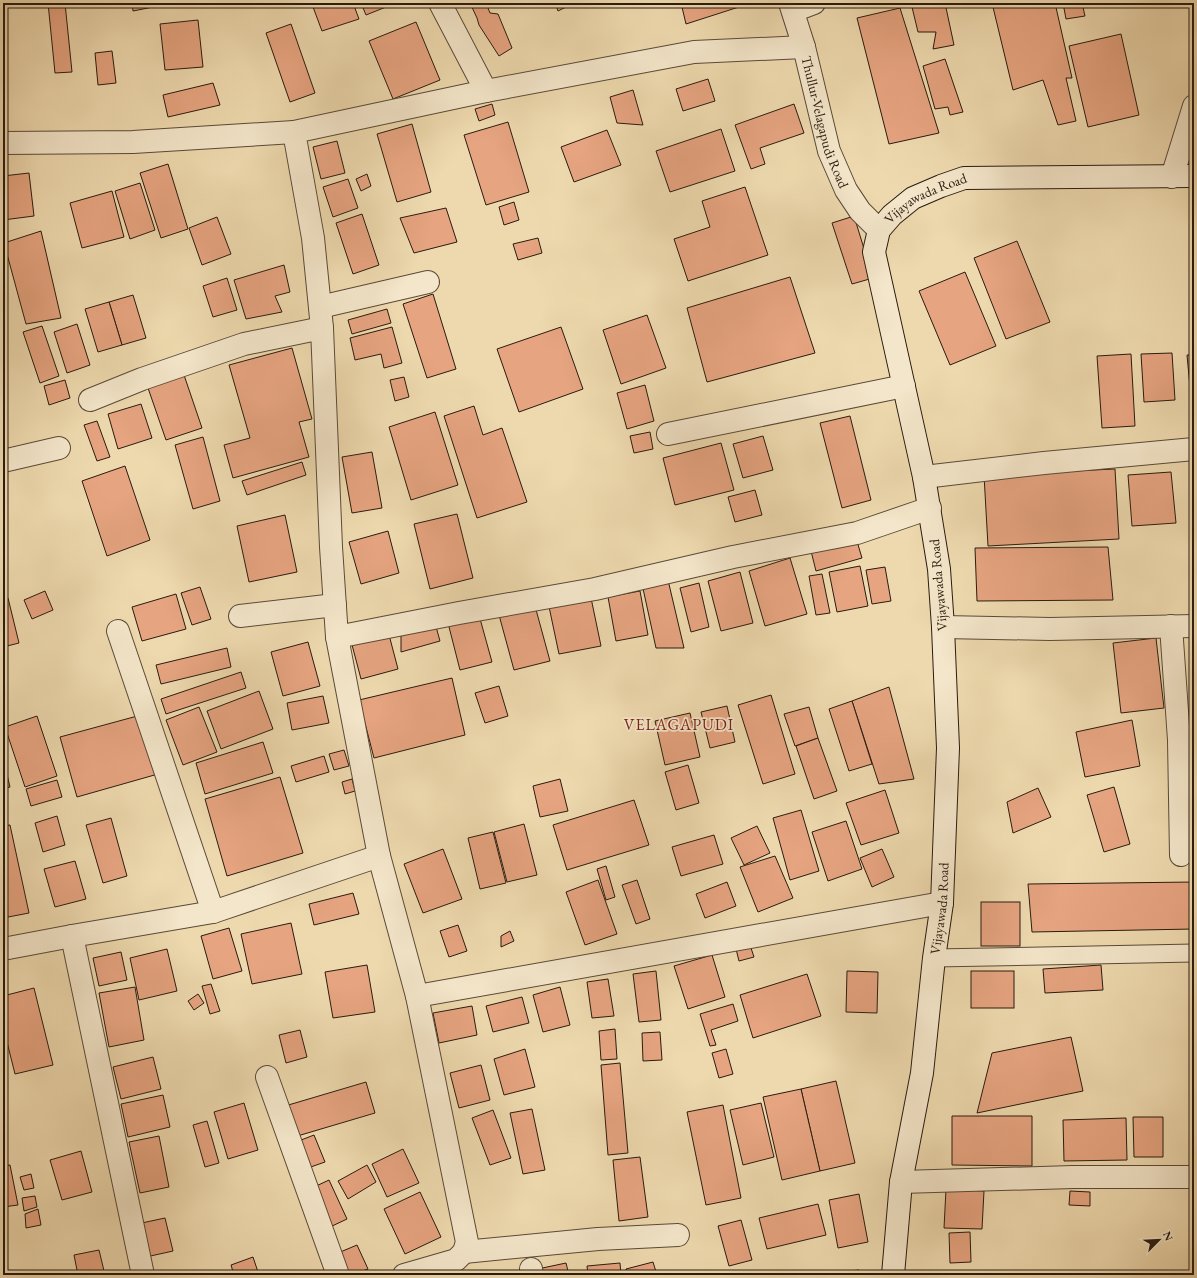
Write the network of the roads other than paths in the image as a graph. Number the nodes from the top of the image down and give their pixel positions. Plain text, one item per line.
1 (440, 3) edge
2 (814, 3) edge
3 (792, 7) edge
4 (804, 47) junction
5 (486, 91) junction
6 (1194, 106) edge
7 (294, 132) junction
8 (3, 143) edge
9 (1194, 176) edge
10 (1172, 177) junction
11 (878, 230) junction
12 (428, 282) dead end
13 (321, 317) junction
14 (904, 386) junction
15 (90, 400) dead end
16 (668, 434) dead end
17 (59, 448) dead end
18 (1194, 449) edge
19 (3, 461) edge
20 (924, 477) junction
21 (930, 508) junction
22 (335, 605) junction
23 (240, 616) dead end
24 (1171, 626) junction
25 (1194, 626) edge
26 (943, 627) junction
27 (118, 631) dead end
28 (337, 636) junction
29 (1181, 855) dead end
30 (380, 856) junction
31 (942, 903) junction
32 (213, 912) junction
33 (72, 936) junction
34 (3, 949) edge
35 (1194, 953) edge
36 (934, 958) junction
37 (417, 996) junction
38 (266, 1077) dead end
39 (1194, 1178) edge
40 (901, 1182) junction
41 (678, 1235) dead end
42 (464, 1252) junction
43 (143, 1275) edge
44 (338, 1275) edge
45 (404, 1275) edge
46 (893, 1275) edge

1 - 5 street
2 - 3 street
3 - 4 street, Thullur-Velagapudi Road
4 - 5 street
4 - 11 street, Thullur-Velagapudi Road
5 - 7 street
6 - 10 street
7 - 8 street
7 - 13 street
9 - 10 street, Vijayawada Road
10 - 11 street, Vijayawada Road
11 - 14 street, Vijayawada Road
12 - 13 street
13 - 15 street
13 - 22 street
14 - 16 street
14 - 20 street, Vijayawada Road
17 - 19 street
18 - 20 street
20 - 21 street, Vijayawada Road
21 - 26 street, Vijayawada Road
21 - 28 street
22 - 23 street
22 - 28 street
24 - 25 street
24 - 26 street
24 - 29 street
26 - 31 street, Vijayawada Road
27 - 32 street
28 - 30 street
30 - 32 street
30 - 37 street
31 - 36 street, Vijayawada Road
31 - 37 street
32 - 33 street
33 - 34 street
33 - 43 street
35 - 36 lane
36 - 40 street, Vijayawada Road
37 - 42 street
38 - 44 street
39 - 40 street
40 - 46 street, Vijayawada Road
41 - 42 street
42 - 45 street

